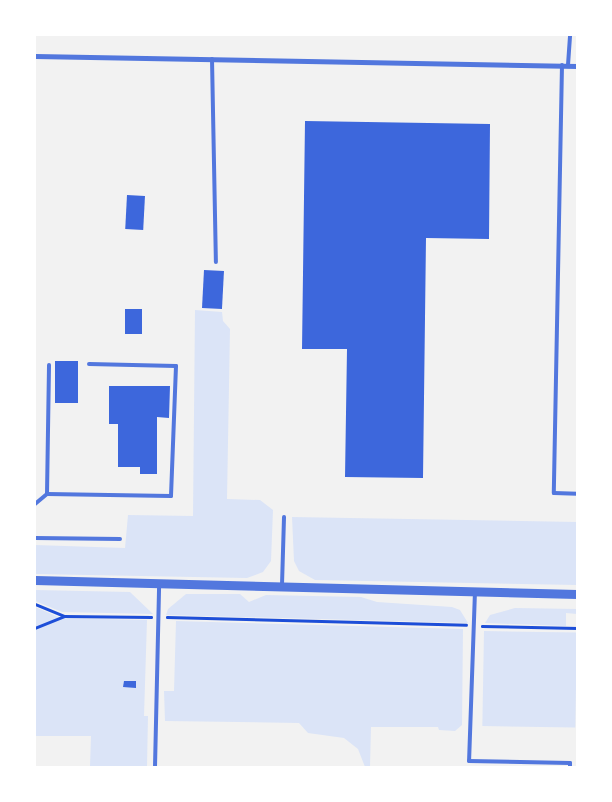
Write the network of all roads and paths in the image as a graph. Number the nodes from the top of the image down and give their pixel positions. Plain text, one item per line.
1 (570, 35) edge
2 (35, 56) edge
3 (212, 59) junction
4 (565, 65) junction
5 (577, 66) edge
6 (216, 262) dead end
7 (89, 364) dead end
8 (48, 365) dead end
9 (47, 494) junction
10 (577, 494) edge
11 (35, 504) edge
12 (284, 517) dead end
13 (35, 538) edge
14 (120, 540) dead end
15 (35, 580) edge
16 (159, 584) junction
17 (282, 585) junction
18 (475, 591) junction
19 (577, 594) edge
20 (35, 604) edge
21 (64, 616) junction
22 (158, 617) junction
23 (474, 626) junction
24 (35, 628) edge
25 (577, 628) edge
26 (154, 767) edge
27 (570, 767) edge

1 - 4 lane
2 - 3 street
3 - 4 street
3 - 6 lane
4 - 5 street
4 - 10 lane
7 - 9 lane
8 - 9 lane
9 - 11 lane
12 - 17 lane
13 - 14 lane
15 - 16 street
16 - 17 street
16 - 22 lane
17 - 18 street
18 - 19 street
18 - 23 lane
20 - 21 path
21 - 22 path
21 - 24 path
22 - 23 path
22 - 26 lane
23 - 25 path
23 - 27 lane

